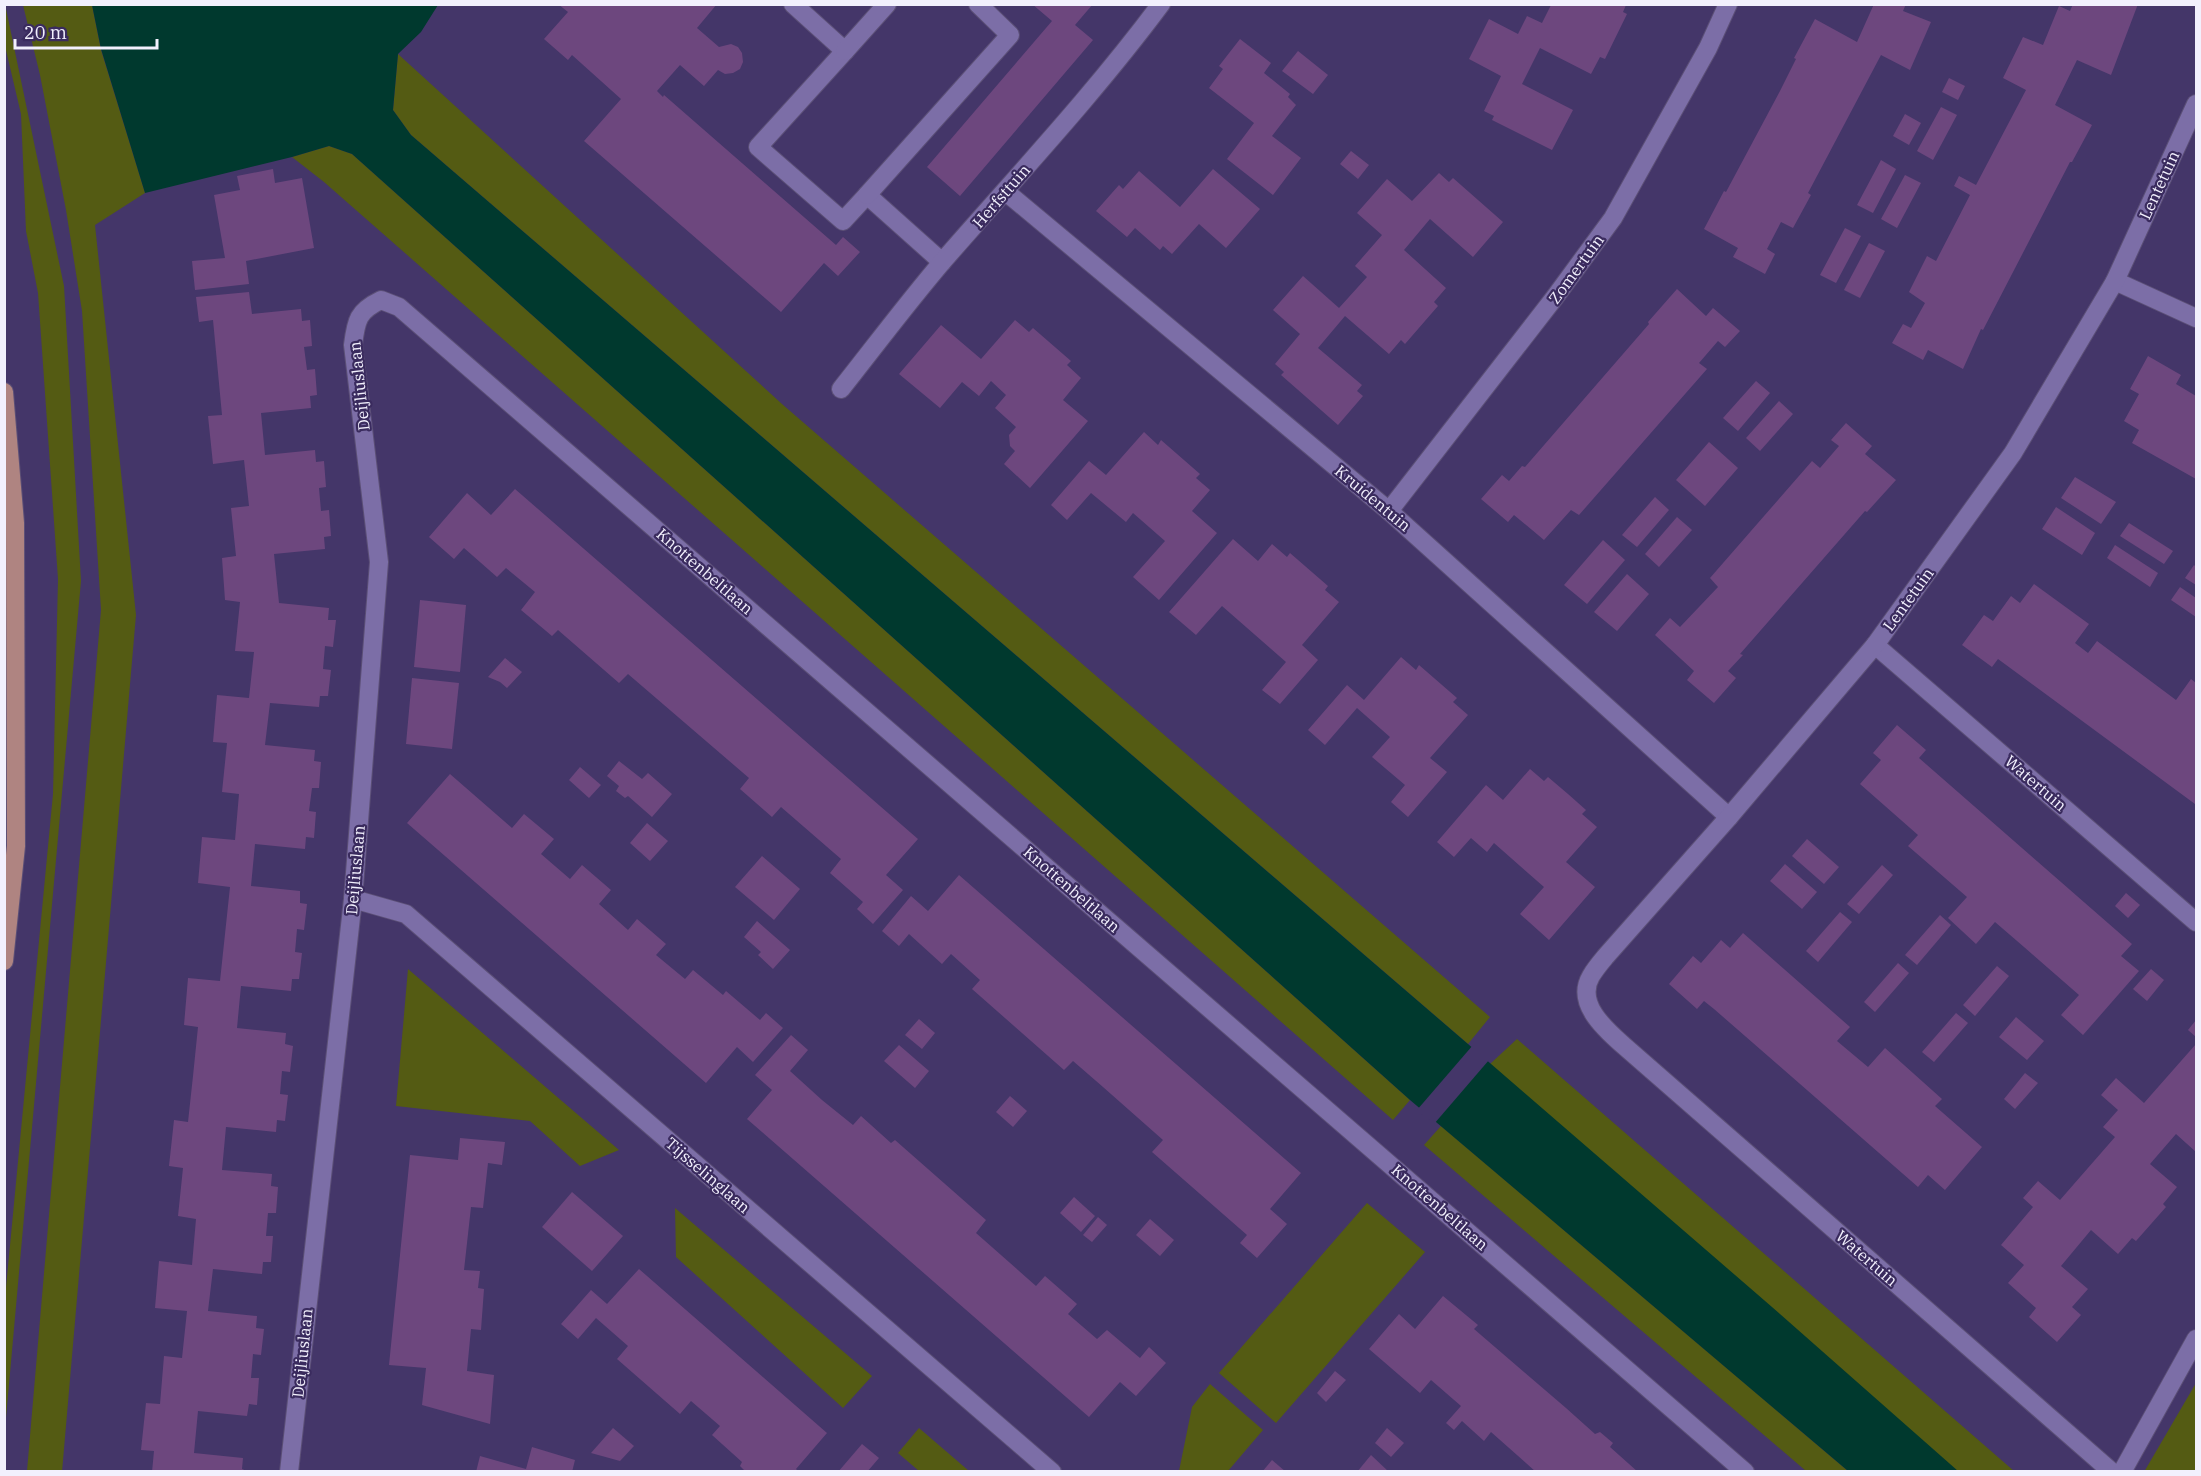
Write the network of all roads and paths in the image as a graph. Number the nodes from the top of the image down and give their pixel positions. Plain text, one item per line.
1 (793, 4) edge
2 (887, 4) edge
3 (978, 4) edge
4 (1161, 4) edge
5 (1728, 4) edge
6 (845, 51) junction
7 (2196, 104) edge
8 (1006, 192) junction
9 (867, 195) junction
10 (942, 262) junction
11 (2115, 281) junction
12 (399, 307) joint
13 (2196, 318) edge
14 (841, 389) dead end
15 (4, 392) edge
16 (1389, 511) junction
17 (1875, 645) junction
18 (1729, 817) junction
19 (353, 899) junction
20 (2196, 922) edge
21 (4, 961) edge
22 (1623, 1045) joint
23 (2196, 1339) edge
24 (289, 1472) edge
25 (1052, 1472) edge
26 (1745, 1472) edge
27 (2112, 1472) edge
28 (2122, 1472) edge

1 - 6 street
2 - 6 street
3 - 9 street
4 - 8 street, Herfsttuin
5 - 16 street, Zomertuin
6 - 9 street
7 - 11 street, Lentetuin
8 - 10 street, Herfsttuin
8 - 16 street, Kruidentuin
9 - 10 street
10 - 14 street, Herfsttuin
11 - 13 street
11 - 17 street, Lentetuin
12 - 19 street, Deijliuslaan
12 - 26 street, Knottenbeltlaan
15 - 21 main road
16 - 18 street, Kruidentuin
17 - 18 street, Lentetuin
17 - 20 street, Watertuin
18 - 22 street, Lentetuin
19 - 24 street, Deijliuslaan
19 - 25 street, Tijsselinglaan
22 - 27 street, Watertuin
23 - 28 street

